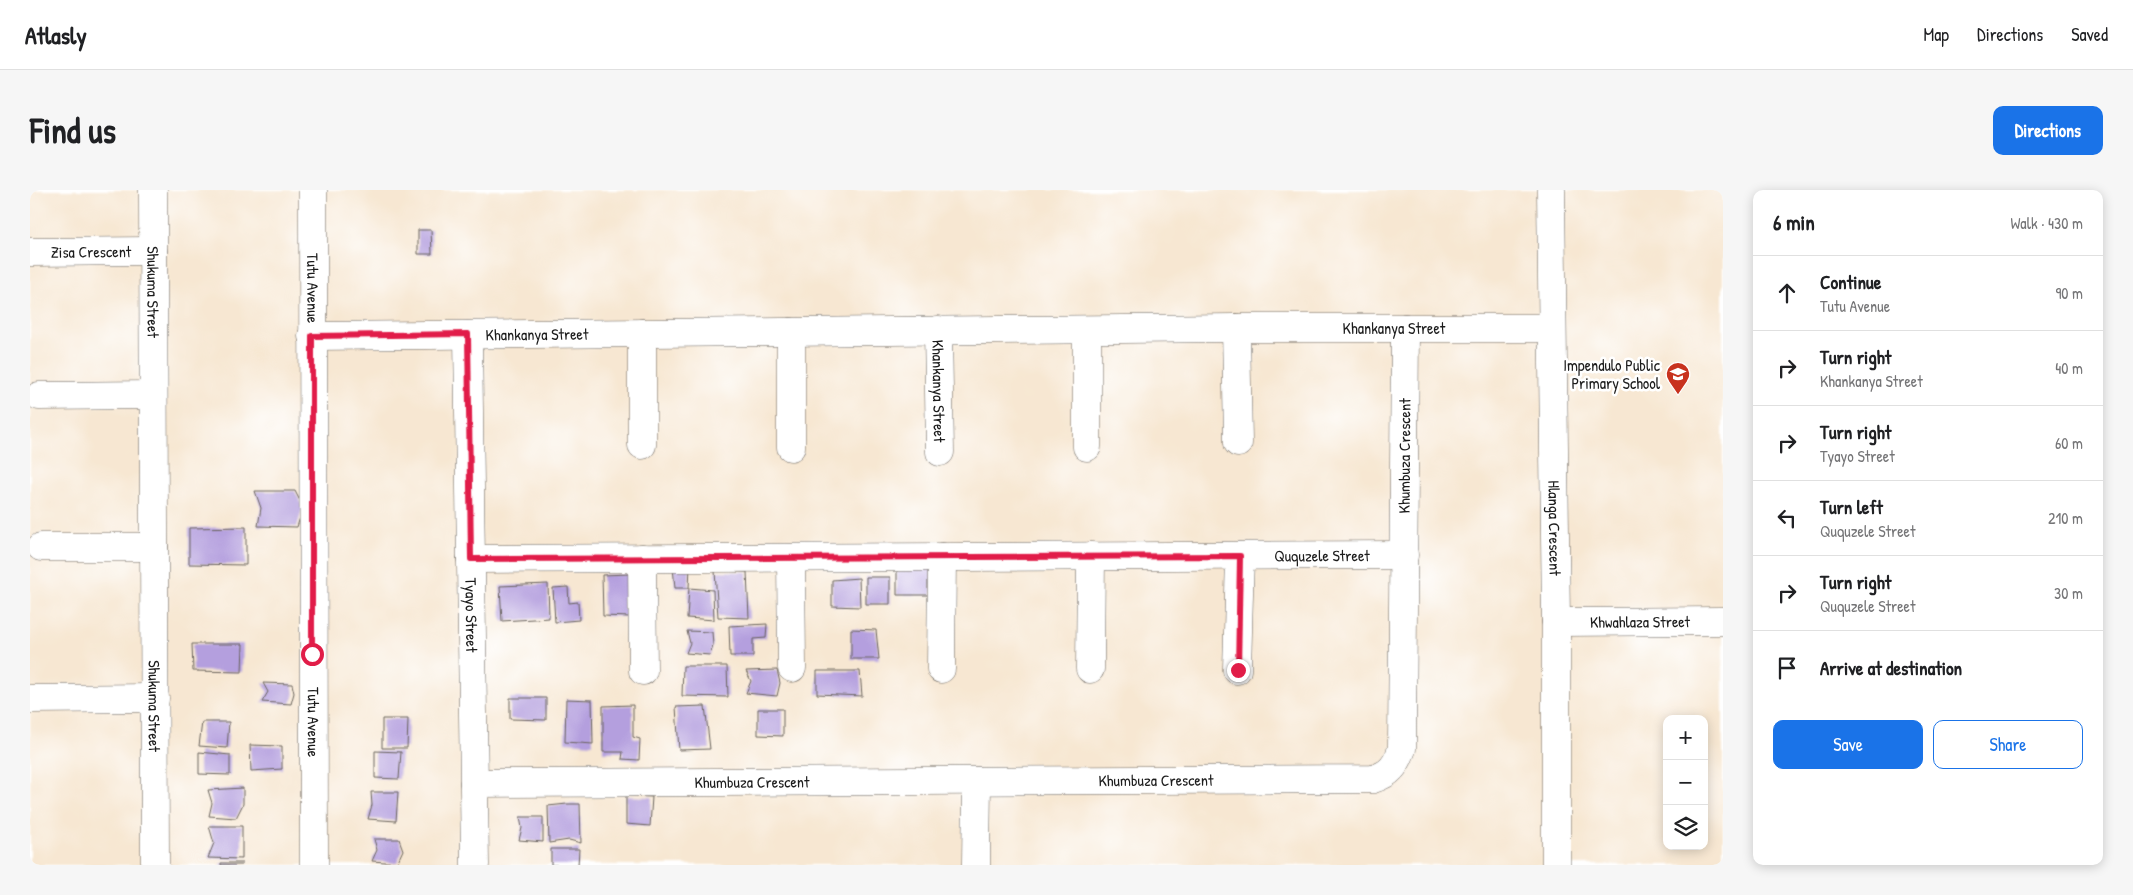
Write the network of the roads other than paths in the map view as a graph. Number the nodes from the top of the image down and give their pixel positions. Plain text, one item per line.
1 (152, 190) edge
2 (312, 190) edge
3 (1551, 190) edge
4 (153, 251) junction
5 (30, 252) edge
6 (1236, 328) junction
7 (1405, 328) junction
8 (1552, 328) junction
9 (938, 330) junction
10 (1087, 330) junction
11 (791, 332) junction
12 (642, 333) junction
13 (468, 334) junction
14 (312, 336) junction
15 (154, 395) junction
16 (39, 396) dead end
17 (1238, 443) dead end
18 (642, 445) dead end
19 (791, 447) dead end
20 (1087, 447) dead end
21 (940, 452) dead end
22 (41, 547) dead end
23 (154, 547) junction
24 (1404, 555) junction
25 (1091, 556) junction
26 (1240, 556) junction
27 (942, 557) junction
28 (642, 558) junction
29 (791, 558) junction
30 (471, 559) junction
31 (1723, 621) edge
32 (1556, 622) junction
33 (792, 668) dead end
34 (941, 669) dead end
35 (1090, 669) dead end
36 (1238, 670) dead end
37 (643, 671) dead end
38 (154, 698) junction
39 (30, 699) edge
40 (977, 780) junction
41 (474, 783) junction
42 (155, 865) edge
43 (314, 865) edge
44 (475, 865) edge
45 (976, 865) edge
46 (1556, 865) edge

1 - 4 street, Shukuma Street
2 - 14 street, Tutu Avenue
3 - 8 street, Hlanga Crescent
4 - 5 street, Zisa Crescent
4 - 15 street, Shukuma Street
6 - 7 street, Khankanya Street
6 - 10 street, Khankanya Street
6 - 17 street
7 - 8 street, Khankanya Street
7 - 24 street, Khumbuza Crescent
8 - 32 street, Hlanga Crescent
9 - 10 street, Khankanya Street
9 - 11 street, Khankanya Street
9 - 21 street, Khankanya Street
10 - 20 street
11 - 12 street, Khankanya Street
11 - 19 street
12 - 13 street, Khankanya Street
12 - 18 street
13 - 14 street, Khankanya Street
13 - 30 street, Tyayo Street
14 - 43 street, Tutu Avenue
15 - 16 street
15 - 23 street, Shukuma Street
22 - 23 street
23 - 38 street, Shukuma Street
24 - 26 street, Ququzele Street
24 - 40 street, Khumbuza Crescent
25 - 26 street, Ququzele Street
25 - 27 street, Ququzele Street
25 - 35 street
26 - 36 street
27 - 29 street, Ququzele Street
27 - 34 street
28 - 29 street, Ququzele Street
28 - 30 street, Ququzele Street
28 - 37 street
29 - 33 street
30 - 41 street, Tyayo Street
31 - 32 street, Khwahlaza Street
32 - 46 street, Hlanga Crescent
38 - 39 street
38 - 42 street, Shukuma Street
40 - 41 street, Khumbuza Crescent
40 - 45 street
41 - 44 street, Tyayo Street

